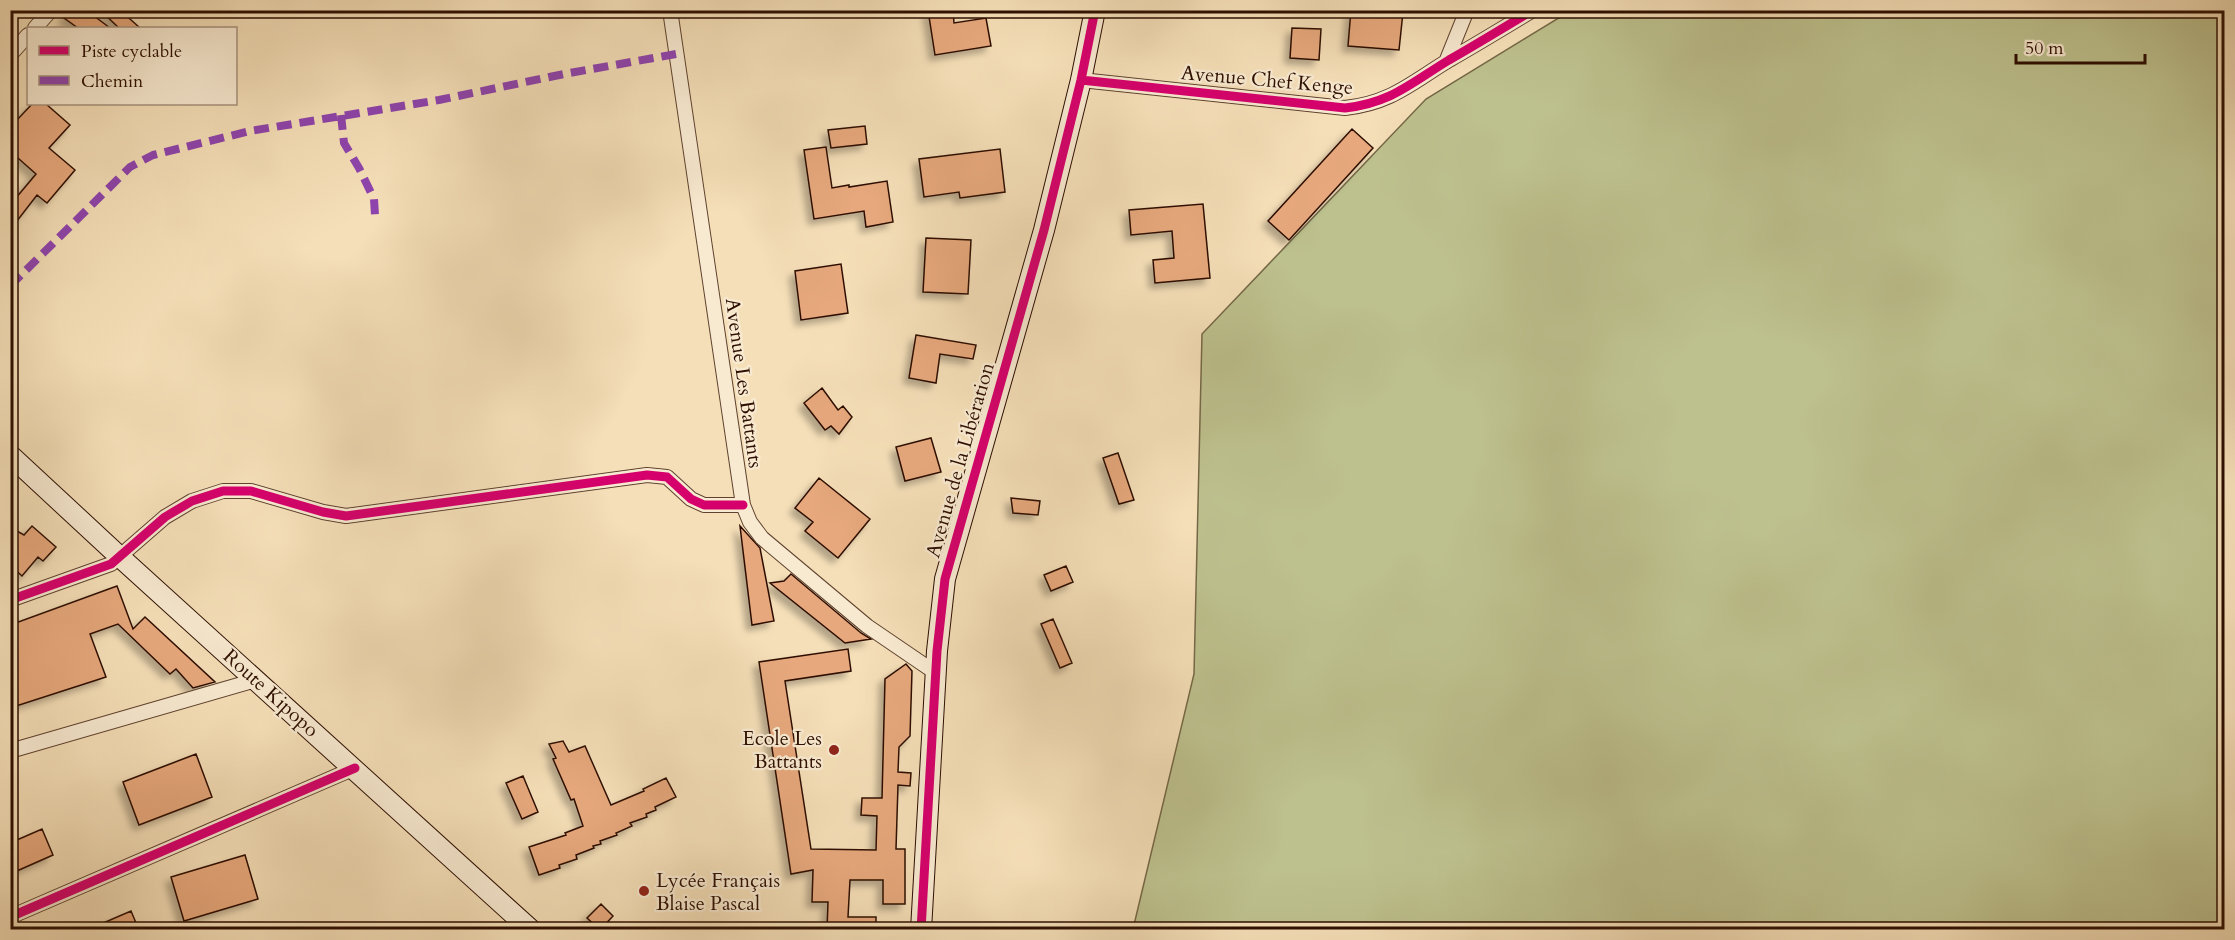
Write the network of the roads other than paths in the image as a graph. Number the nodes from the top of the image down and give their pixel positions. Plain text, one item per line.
1 (51, 10) edge
2 (670, 10) edge
3 (1095, 10) edge
4 (1467, 10) edge
5 (1533, 10) edge
6 (35, 27) edge
7 (27, 36) edge
8 (10, 56) edge
9 (1446, 62) junction
10 (1081, 80) junction
11 (10, 455) edge
12 (743, 505) junction
13 (121, 558) junction
14 (10, 600) edge
15 (936, 673) junction
16 (256, 680) junction
17 (10, 751) edge
18 (355, 768) junction
19 (10, 917) edge
20 (531, 930) edge
21 (921, 930) edge

1 - 6 street
2 - 12 street, Avenue Les Battants
3 - 10 street, Avenue de la Libération
4 - 9 street
5 - 9 street, Avenue Chef Kenge
7 - 8 street
9 - 10 street, Avenue Chef Kenge
10 - 15 street, Avenue de la Libération
11 - 13 street, Route Kipopo
12 - 13 street
12 - 15 street, Avenue Les Battants
13 - 14 street
13 - 16 street, Route Kipopo
15 - 21 street, Avenue de la Libération
16 - 17 street
16 - 18 street, Route Kipopo
18 - 19 street
18 - 20 street, Route Kipopo

